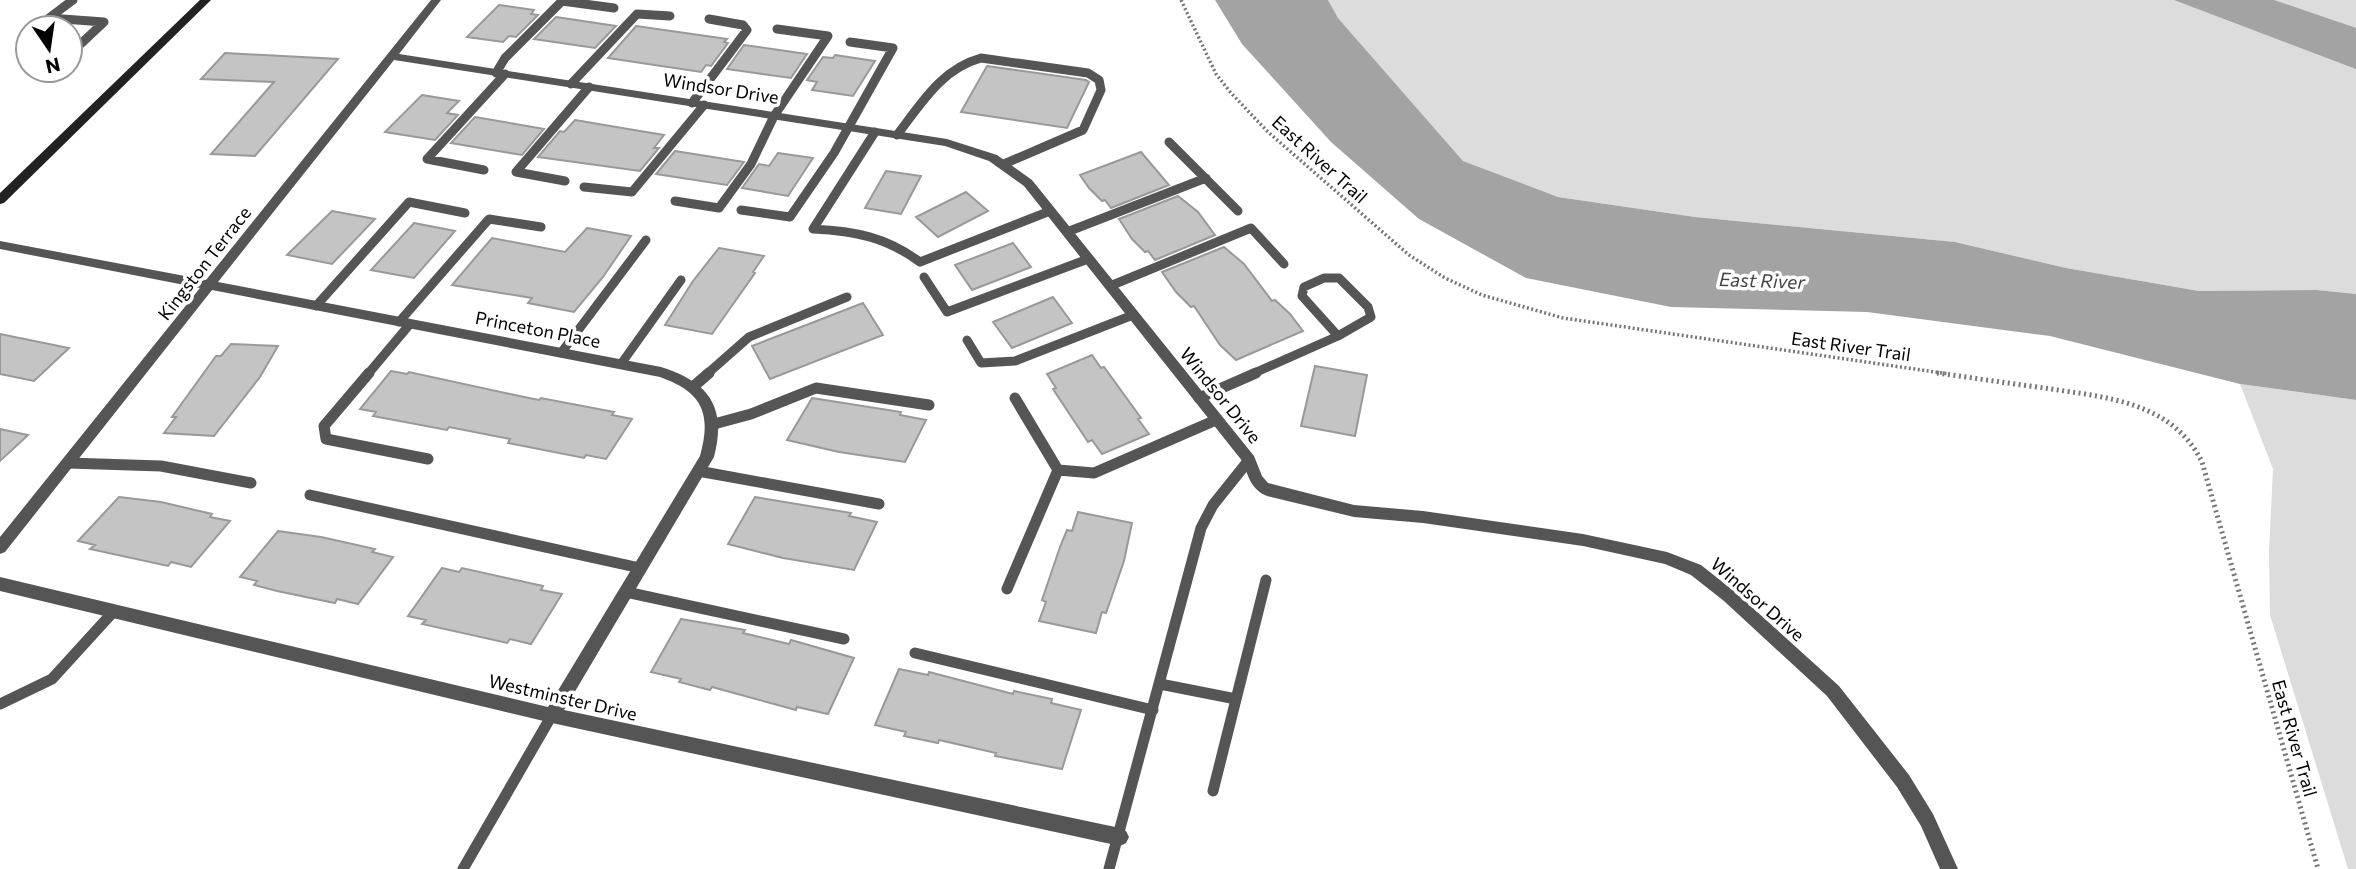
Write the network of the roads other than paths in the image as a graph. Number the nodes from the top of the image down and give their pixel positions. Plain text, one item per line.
1 (73, 0) edge
2 (206, 0) edge
3 (436, 0) edge
4 (614, 8) dead end
5 (55, 14) edge
6 (670, 16) dead end
7 (709, 19) dead end
8 (84, 21) edge
9 (777, 29) dead end
10 (84, 41) edge
11 (850, 42) dead end
12 (391, 56) junction
13 (500, 73) junction
14 (571, 84) junction
15 (589, 87) junction
16 (698, 104) junction
17 (774, 116) junction
18 (846, 128) junction
19 (875, 132) junction
20 (897, 135) junction
21 (1169, 142) dead end
22 (1004, 164) junction
23 (484, 170) dead end
24 (1206, 178) junction
25 (565, 181) dead end
26 (584, 187) dead end
27 (0, 200) edge
28 (675, 201) dead end
29 (741, 210) dead end
30 (1050, 211) junction
31 (1238, 211) dead end
32 (465, 213) dead end
33 (541, 227) dead end
34 (1068, 232) junction
35 (646, 240) dead end
36 (0, 245) edge
37 (1088, 258) junction
38 (1284, 264) dead end
39 (924, 276) dead end
40 (681, 280) dead end
41 (209, 285) junction
42 (1110, 286) junction
43 (848, 297) dead end
44 (316, 306) junction
45 (1133, 315) junction
46 (404, 323) junction
47 (1338, 336) junction
48 (967, 340) dead end
49 (561, 353) junction
50 (621, 364) junction
51 (694, 386) junction
52 (1015, 398) dead end
53 (1199, 398) junction
54 (929, 405) dead end
55 (1216, 420) junction
56 (714, 424) junction
57 (428, 459) dead end
58 (1249, 460) junction
59 (68, 463) junction
60 (1058, 470) junction
61 (698, 471) junction
62 (251, 483) dead end
63 (310, 495) dead end
64 (879, 504) dead end
65 (0, 548) edge
66 (640, 568) junction
67 (1266, 580) dead end
68 (0, 584) edge
69 (1007, 589) dead end
70 (626, 592) junction
71 (114, 611) junction
72 (844, 639) dead end
73 (915, 653) dead end
74 (1160, 684) junction
75 (1236, 699) junction
76 (0, 704) edge
77 (1153, 710) junction
78 (552, 715) junction
79 (1213, 791) dead end
80 (1120, 837) junction
81 (463, 869) edge
82 (1109, 869) edge
83 (1949, 869) edge

1 - 5 lane
2 - 27 street
3 - 12 street, Kingston Terrace
4 - 13 lane
6 - 14 lane
7 - 16 lane
8 - 10 lane
9 - 17 lane
11 - 18 lane
12 - 13 street, Windsor Drive
12 - 41 street, Kingston Terrace
13 - 14 street, Windsor Drive
13 - 23 lane
14 - 15 street, Windsor Drive
15 - 16 street, Windsor Drive
15 - 25 lane
16 - 17 street, Windsor Drive
16 - 26 lane
17 - 18 street, Windsor Drive
17 - 28 lane
18 - 19 street, Windsor Drive
18 - 29 lane
19 - 20 street, Windsor Drive
19 - 30 lane
20 - 22 street, Windsor Drive
20 - 22 lane
21 - 24 lane
22 - 30 street, Windsor Drive
24 - 31 lane
24 - 34 lane
30 - 34 street, Windsor Drive
32 - 44 lane
33 - 46 lane
34 - 37 street, Windsor Drive
35 - 49 lane
36 - 41 street, Princeton Place
37 - 39 lane
37 - 42 street, Windsor Drive
38 - 42 lane
40 - 50 lane
41 - 44 street, Princeton Place
41 - 59 street, Kingston Terrace
42 - 45 street, Windsor Drive
43 - 51 lane
44 - 46 street, Princeton Place
45 - 48 lane
45 - 53 street, Windsor Drive
46 - 49 street, Princeton Place
46 - 57 lane
47 - 47 lane
47 - 53 lane
49 - 50 street, Princeton Place
50 - 51 street, Princeton Place
51 - 56 street
52 - 60 lane
53 - 55 street, Windsor Drive
54 - 56 lane
55 - 58 street, Windsor Drive
55 - 60 lane
56 - 61 street
58 - 74 lane
58 - 83 street, Windsor Drive
59 - 62 lane
59 - 65 street, Kingston Terrace
60 - 69 lane
61 - 64 lane
61 - 66 street
63 - 66 lane
66 - 70 street
67 - 75 lane
68 - 71 street, Westminster Drive
70 - 72 lane
70 - 78 street
71 - 76 lane
71 - 78 street, Westminster Drive
73 - 77 lane
74 - 75 lane
74 - 77 lane
75 - 79 lane
77 - 80 lane
78 - 80 street, Westminster Drive
78 - 81 lane
80 - 82 lane

